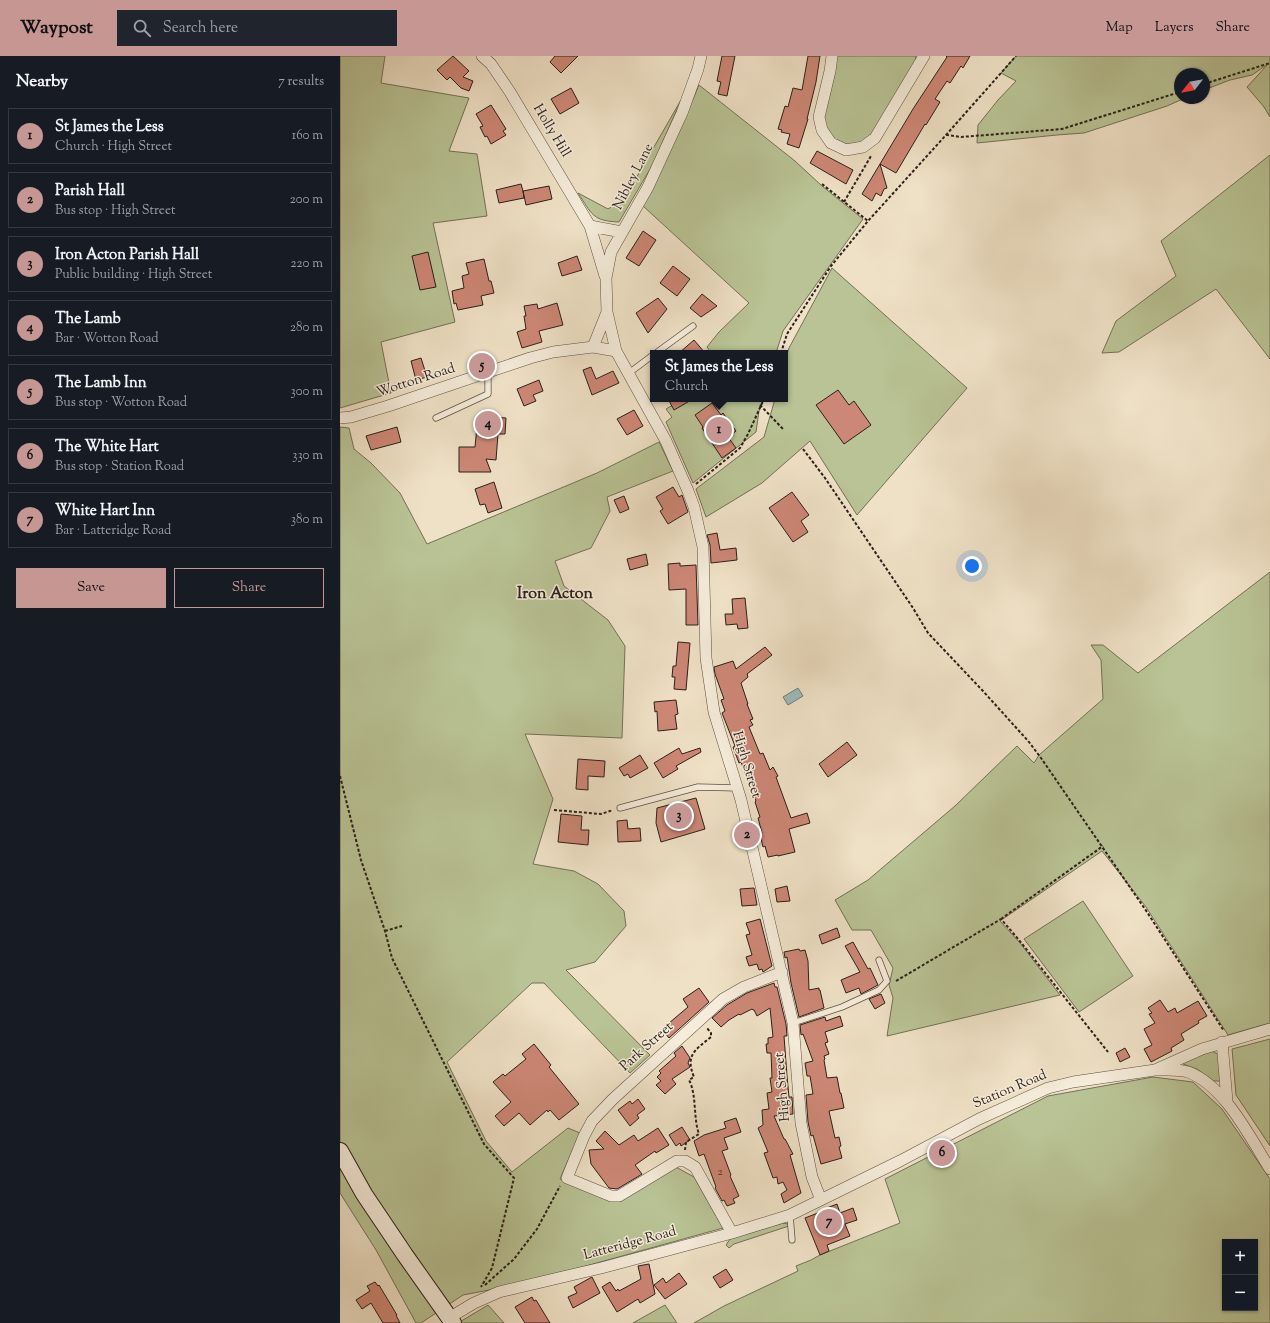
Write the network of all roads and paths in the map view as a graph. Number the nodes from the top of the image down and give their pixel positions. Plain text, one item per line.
1 (482, 56) edge
2 (701, 56) edge
3 (832, 56) edge
4 (924, 56) edge
5 (1016, 56) edge
6 (1270, 63) edge
7 (1210, 82) edge
8 (1174, 94) edge
9 (946, 135) junction
10 (870, 142) junction
11 (822, 184) dead end
12 (844, 202) junction
13 (868, 221) junction
14 (590, 226) junction
15 (622, 232) junction
16 (606, 278) junction
17 (607, 312) junction
18 (693, 326) dead end
19 (593, 347) junction
20 (616, 350) junction
21 (660, 350) edge
22 (782, 350) edge
23 (650, 357) edge
24 (488, 373) junction
25 (629, 373) junction
26 (762, 402) edge
27 (760, 405) junction
28 (340, 418) edge
29 (436, 418) dead end
30 (783, 429) dead end
31 (802, 449) dead end
32 (695, 485) dead end
33 (340, 776) edge
34 (738, 788) junction
35 (620, 808) joint
36 (554, 810) dead end
37 (1103, 846) junction
38 (1000, 919) junction
39 (402, 926) dead end
40 (385, 931) junction
41 (879, 960) dead end
42 (782, 972) junction
43 (879, 990) junction
44 (793, 1023) junction
45 (706, 1026) dead end
46 (1270, 1029) edge
47 (1226, 1041) junction
48 (1108, 1052) dead end
49 (1155, 1070) junction
50 (1226, 1101) junction
51 (686, 1142) dead end
52 (340, 1150) edge
53 (1270, 1169) edge
54 (567, 1178) junction
55 (821, 1200) junction
56 (790, 1215) junction
57 (732, 1233) junction
58 (792, 1240) dead end
59 (448, 1322) edge

1 - 14 street, Holly Hill
2 - 15 street, Nibley Lane
3 - 10 street
4 - 10 street
5 - 9 path
6 - 7 path
8 - 9 path
9 - 13 path
10 - 12 path
11 - 12 path
12 - 13 path
13 - 22 path
14 - 15 street
14 - 16 street, Holly Hill
15 - 16 street, Nibley Lane
16 - 17 street, Nibley Lane
17 - 19 street, Nibley Lane
17 - 20 street, Nibley Lane
18 - 21 lane
19 - 20 street, Wotton Road
19 - 24 street, Wotton Road
20 - 25 street, High Street
23 - 25 lane
24 - 28 street, Wotton Road
24 - 29 lane
25 - 34 street, High Street
26 - 27 path
27 - 30 path
27 - 32 path
31 - 37 path
33 - 40 path
34 - 35 lane
34 - 42 street, High Street
35 - 36 path
37 - 38 path
37 - 47 path
38 - 43 path
38 - 48 path
39 - 40 path
40 - 54 path
41 - 43 lane
42 - 44 street, High Street
42 - 54 street, Park Street
43 - 44 lane
44 - 55 street, High Street
45 - 51 path
46 - 47 street, Station Road
47 - 49 street, Station Road
47 - 50 street
49 - 50 street
49 - 55 street, Station Road
50 - 53 street
52 - 59 main road
54 - 57 street
55 - 56 street, Latteridge Road
56 - 57 street, Latteridge Road
56 - 58 lane
57 - 59 street, Latteridge Road

